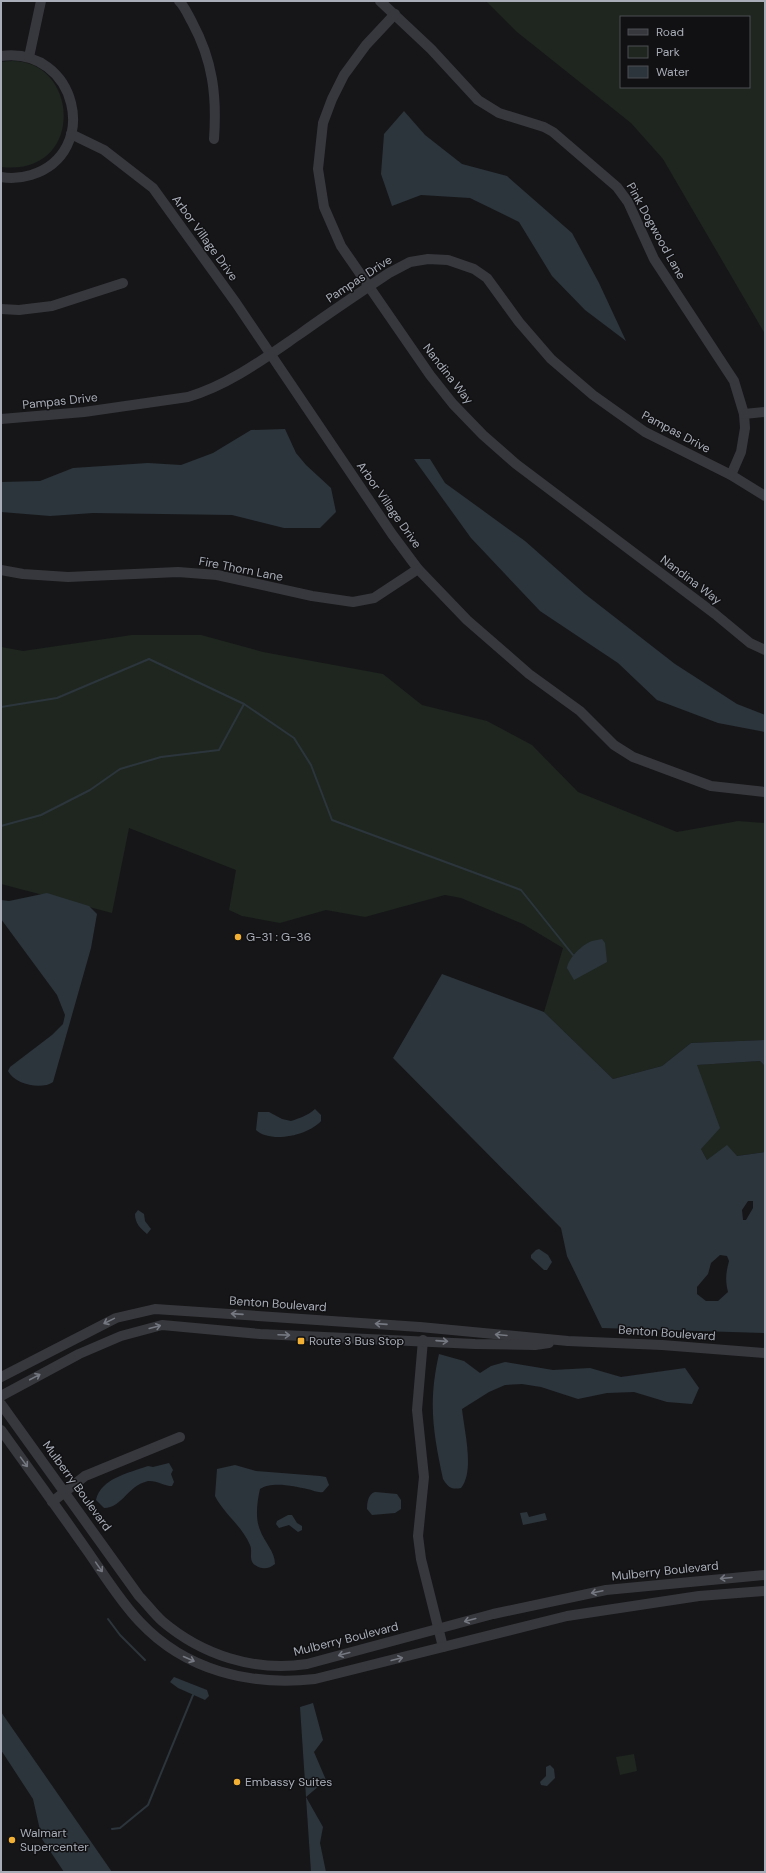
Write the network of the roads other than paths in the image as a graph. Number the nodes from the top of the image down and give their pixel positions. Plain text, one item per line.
1 (41, 1) edge
2 (179, 1) edge
3 (380, 1) edge
4 (395, 14) junction
5 (1, 56) edge
6 (29, 57) junction
7 (71, 134) junction
8 (214, 139) dead end
9 (1, 177) edge
10 (123, 283) dead end
11 (368, 287) junction
12 (1, 310) edge
13 (270, 354) junction
14 (765, 412) edge
15 (744, 414) junction
16 (1, 419) edge
17 (731, 475) junction
18 (765, 496) edge
19 (418, 569) junction
20 (1, 570) edge
21 (765, 650) edge
22 (765, 792) edge
23 (423, 1340) junction
24 (568, 1341) junction
25 (765, 1353) edge
26 (1, 1377) edge
27 (1, 1396) edge
28 (1, 1404) edge
29 (1, 1430) edge
30 (180, 1437) dead end
31 (65, 1492) junction
32 (52, 1502) junction
33 (765, 1575) edge
34 (765, 1592) edge
35 (439, 1629) junction
36 (443, 1647) junction

1 - 6 street
2 - 8 street
3 - 4 street, Pink Dogwood Lane
4 - 11 street, Nandina Way
4 - 15 street, Pink Dogwood Lane
5 - 6 street
6 - 7 street
7 - 9 street
7 - 13 street, Arbor Village Drive
10 - 12 street
11 - 13 street, Pampas Drive
11 - 17 street, Pampas Drive
11 - 21 street, Nandina Way
13 - 16 street, Pampas Drive
13 - 19 street, Arbor Village Drive
14 - 15 street
15 - 17 street, Pink Dogwood Lane
17 - 18 street, Pampas Drive
19 - 20 street, Fire Thorn Lane
19 - 22 street, Arbor Village Drive
23 -> 24 street, Benton Boulevard
27 -> 23 street, Benton Boulevard
23 - 35 street
24 - 25 street, Benton Boulevard
24 -> 26 street, Benton Boulevard
28 - 31 street, Mulberry Boulevard
29 -> 32 street
30 - 31 street
31 - 32 street
35 -> 31 street, Mulberry Boulevard
32 -> 36 street
33 -> 35 street, Mulberry Boulevard
34 - 36 street
35 - 36 street

